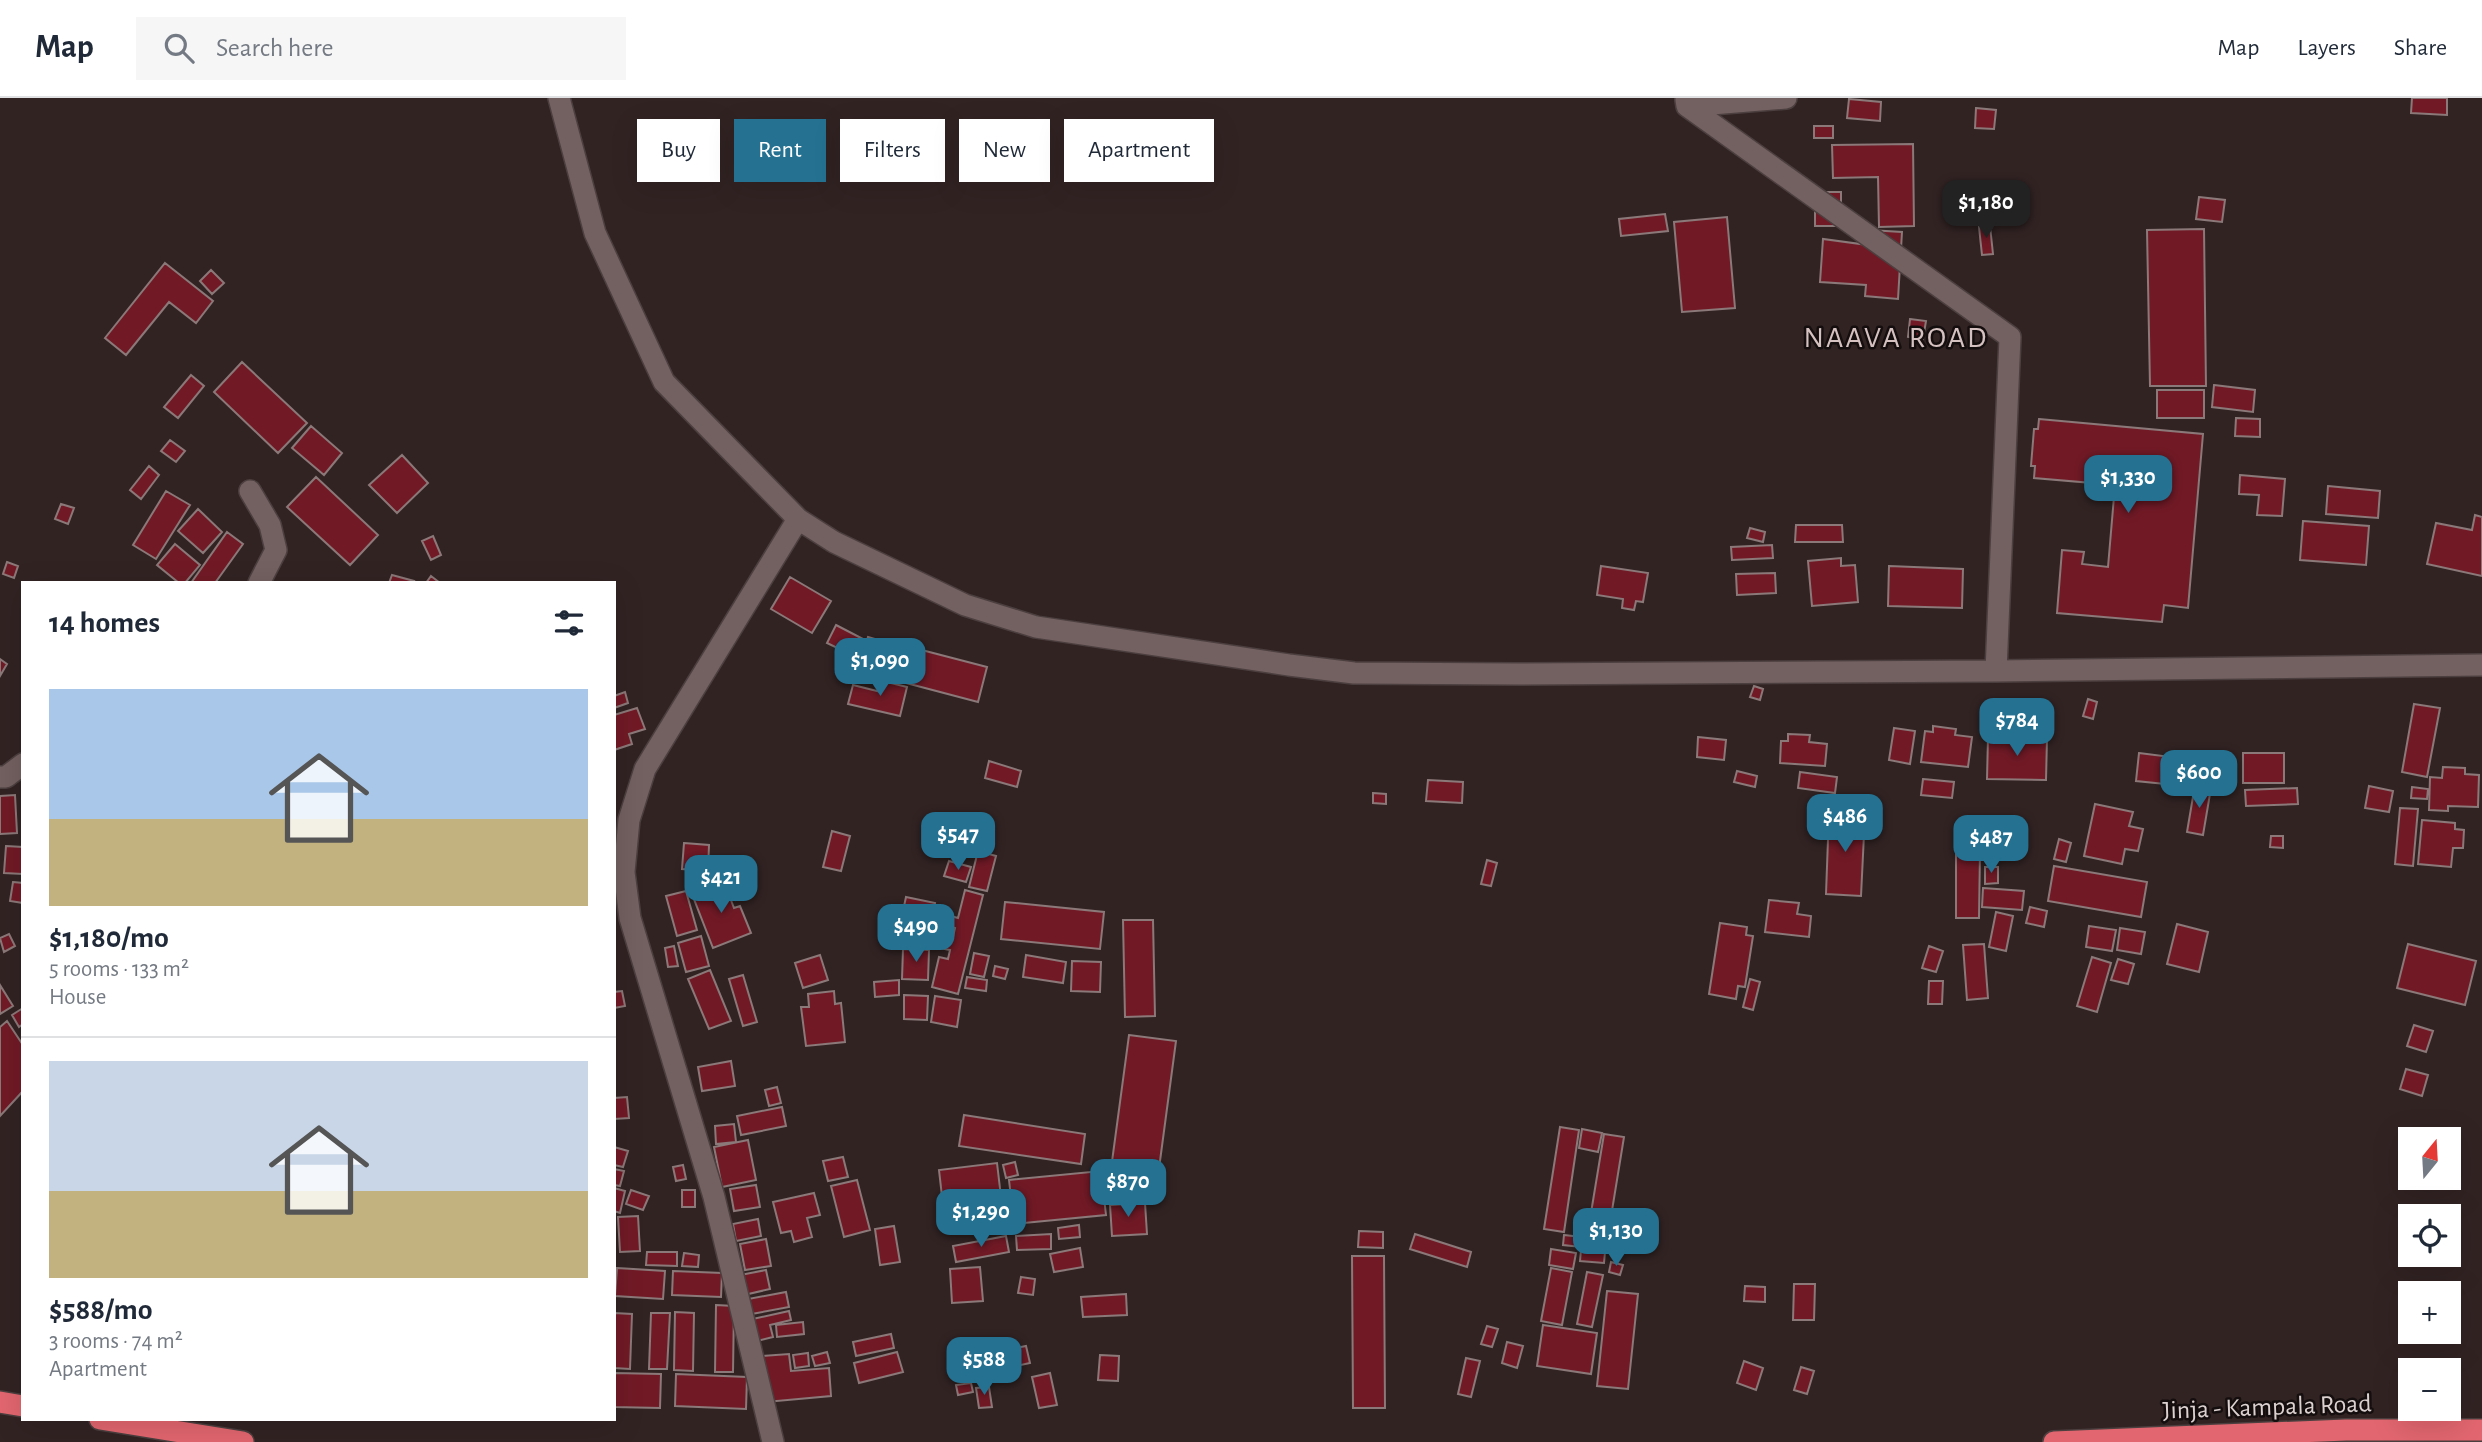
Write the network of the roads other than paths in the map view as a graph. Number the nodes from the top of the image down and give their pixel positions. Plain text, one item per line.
1 (559, 98) edge
2 (1786, 98) edge
3 (1686, 102) edge
4 (250, 491) dead end
5 (798, 519) junction
6 (260, 581) edge
7 (2482, 665) edge
8 (1996, 671) junction
9 (21, 766) edge
10 (0, 777) edge
11 (0, 1402) edge
12 (21, 1406) edge
13 (112, 1421) edge
14 (2482, 1430) edge
15 (2346, 1436) edge
16 (243, 1442) edge
17 (773, 1442) edge
18 (2054, 1442) edge

1 - 5 street
2 - 3 street
3 - 8 street
4 - 6 street
5 - 8 street
5 - 17 street
7 - 8 street
9 - 10 street
11 - 12 highway
13 - 16 highway
14 - 15 highway, Jinja - Kampala Road
15 - 18 highway, Jinja - Kampala Road

